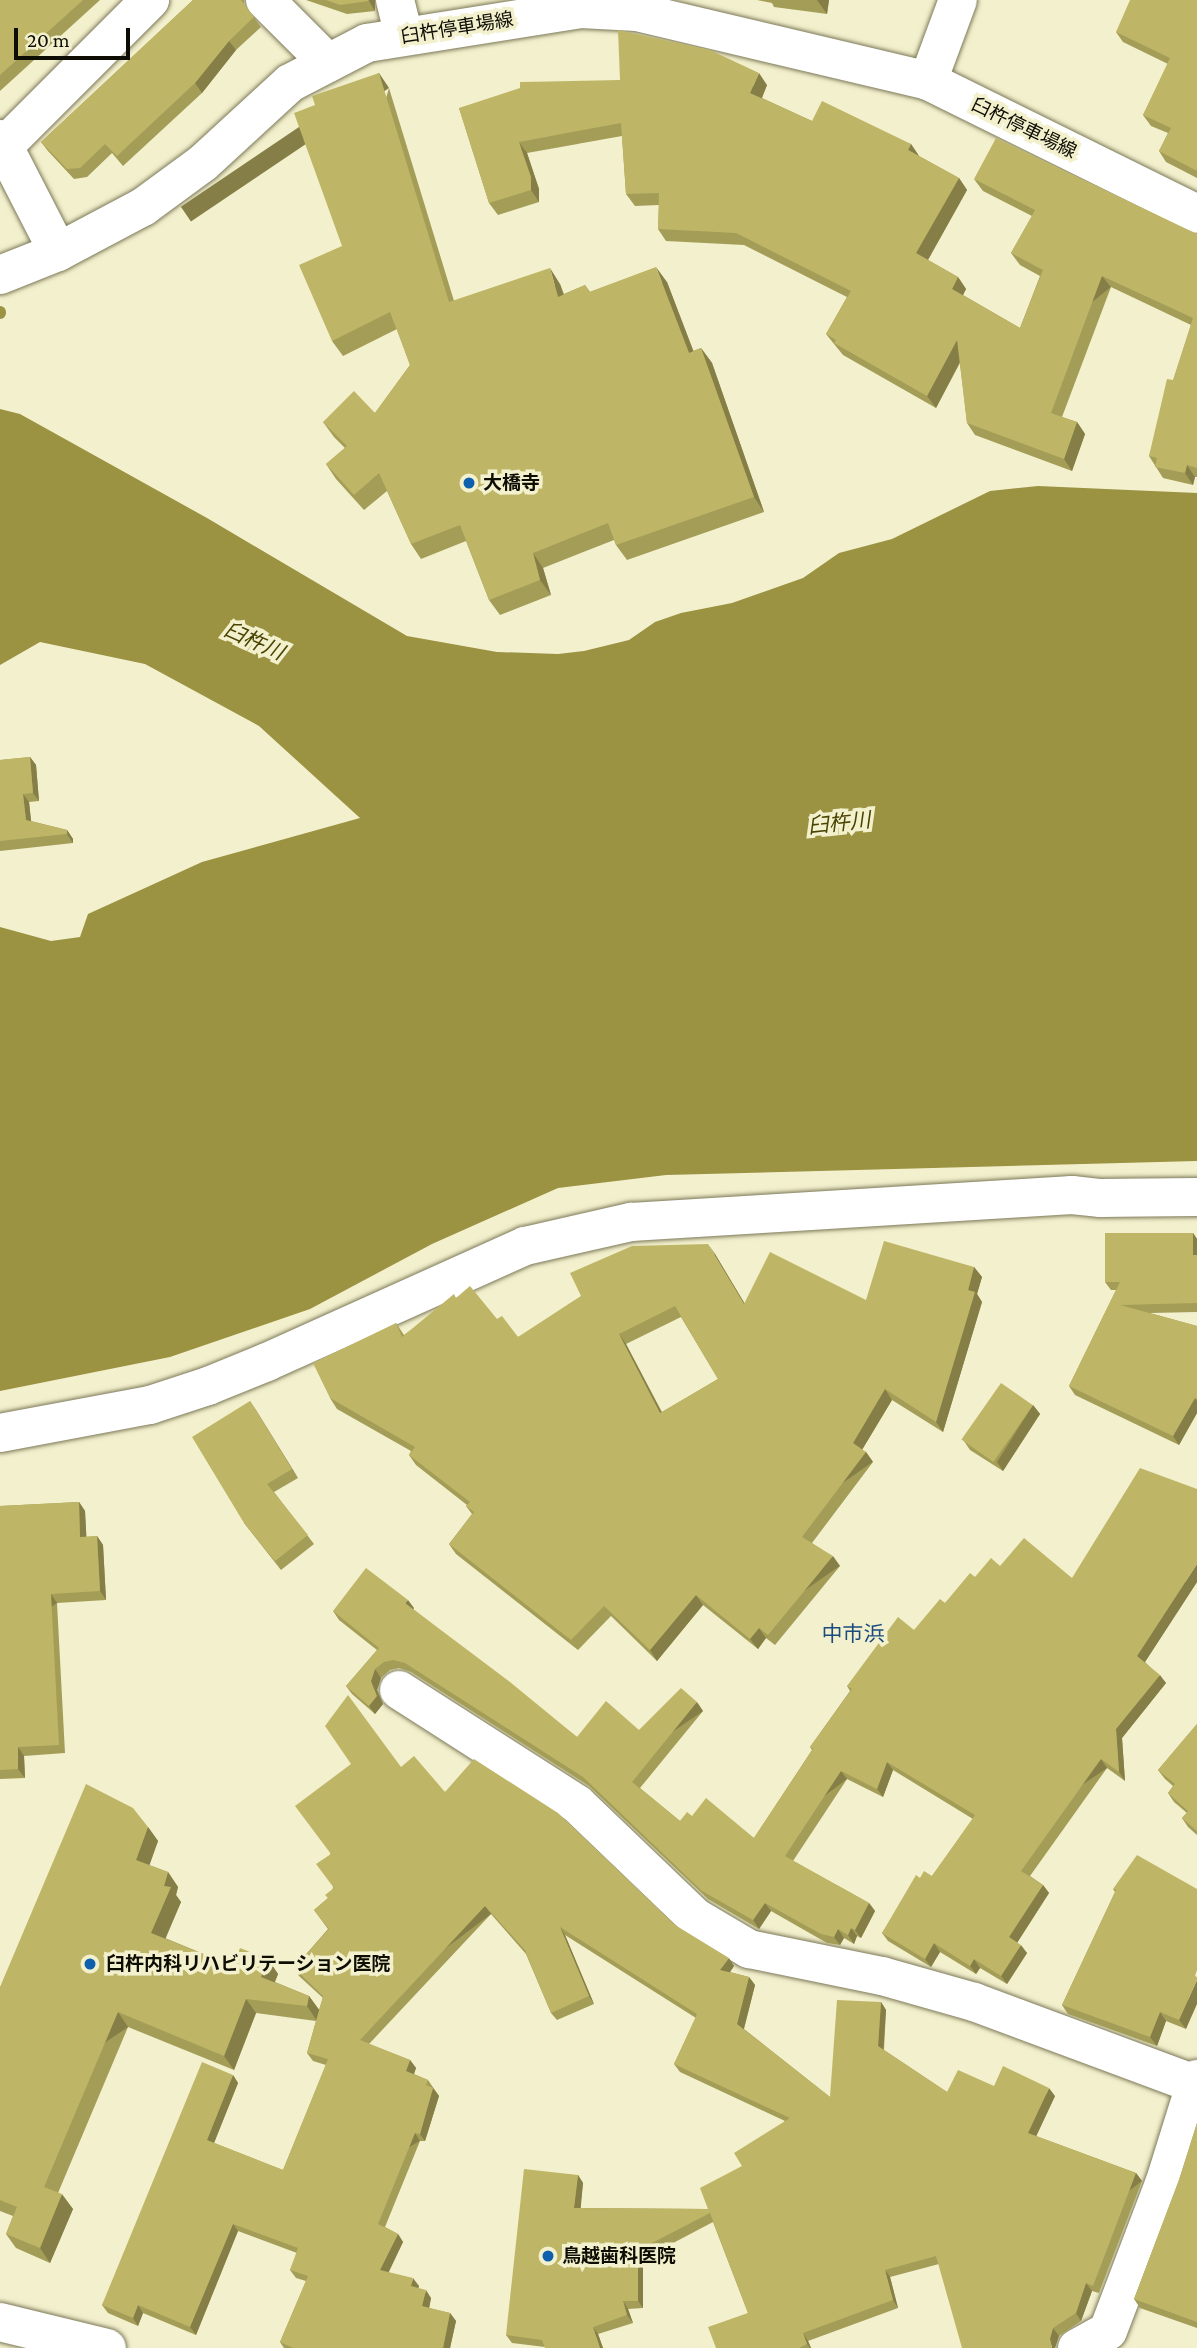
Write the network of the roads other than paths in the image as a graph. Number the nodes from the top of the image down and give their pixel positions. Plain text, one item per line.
1 (150, 0) edge
2 (265, 0) edge
3 (958, 0) edge
4 (399, 18) edge
5 (328, 63) junction
6 (928, 80) junction
7 (3, 142) edge
8 (1197, 215) edge
9 (58, 252) junction
10 (0, 275) edge
11 (1197, 1197) edge
12 (0, 1433) edge
13 (399, 1690) dead end
14 (1196, 2082) edge
15 (0, 2322) edge
16 (107, 2348) edge
17 (1077, 2348) edge

1 - 7 street
2 - 5 street
3 - 6 street
4 - 5 street, 臼杵停車場線
4 - 6 street, 臼杵停車場線
5 - 9 street, 臼杵停車場線
6 - 8 street, 臼杵停車場線
7 - 9 street
9 - 10 street, 臼杵停車場線
11 - 12 street
13 - 14 street
14 - 17 street
15 - 16 street

